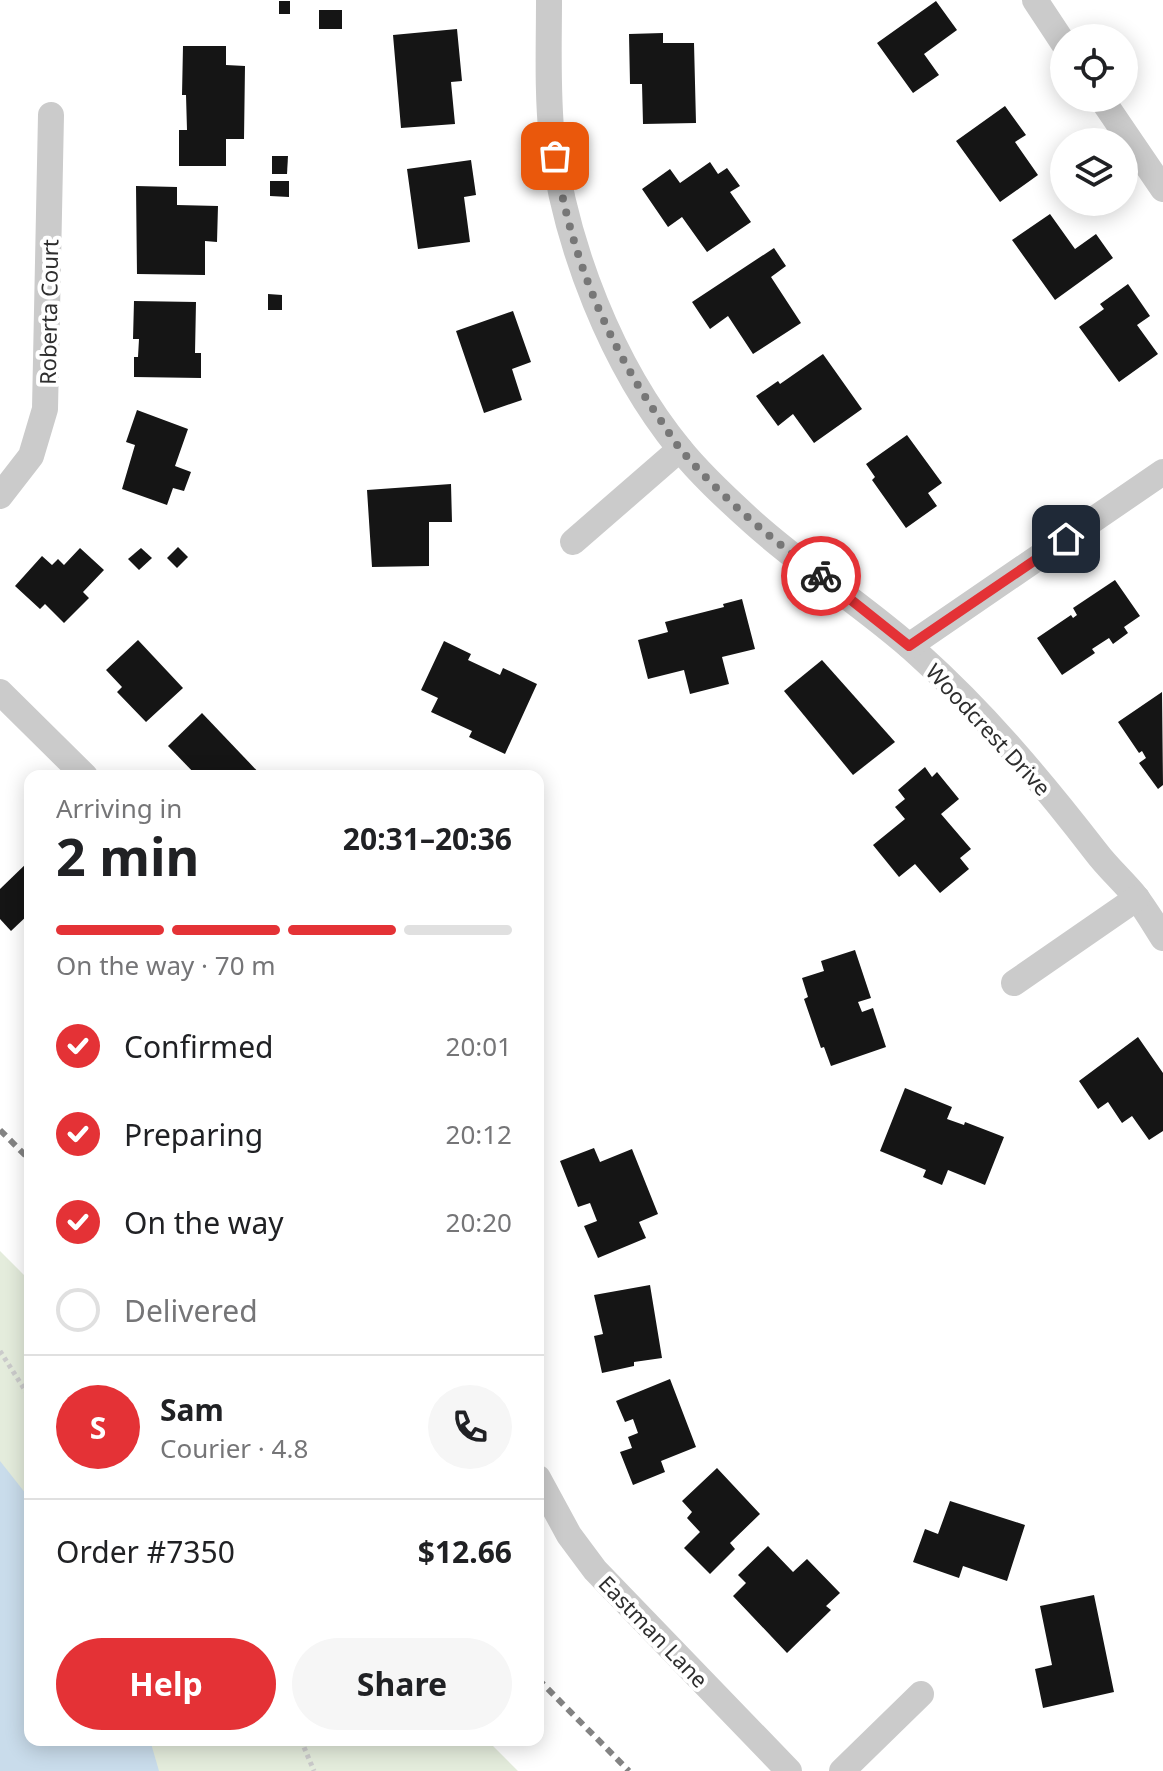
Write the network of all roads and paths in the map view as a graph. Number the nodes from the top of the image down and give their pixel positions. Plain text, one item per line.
1 (549, 0) edge
2 (1035, 0) edge
3 (1051, 24) edge
4 (1111, 112) edge
5 (51, 115) dead end
6 (1163, 189) edge
7 (680, 449) junction
8 (1163, 472) edge
9 (0, 496) edge
10 (573, 542) dead end
11 (909, 646) junction
12 (0, 692) edge
13 (79, 770) edge
14 (1137, 898) junction
15 (1163, 938) edge
16 (1014, 983) dead end
17 (0, 1351) edge
18 (24, 1389) edge
19 (544, 1489) edge
20 (921, 1694) dead end
21 (304, 1746) edge
22 (314, 1771) edge
23 (789, 1771) edge
24 (842, 1771) edge

1 - 7 street, Woodcrest Drive
2 - 3 street
4 - 6 street
5 - 9 street, Roberta Court
7 - 10 street
7 - 11 street, Woodcrest Drive
8 - 11 street
11 - 14 street, Woodcrest Drive
12 - 13 street
14 - 15 street, Woodcrest Drive
14 - 16 street
17 - 18 path
19 - 23 street, Eastman Lane
20 - 24 street
21 - 22 path

